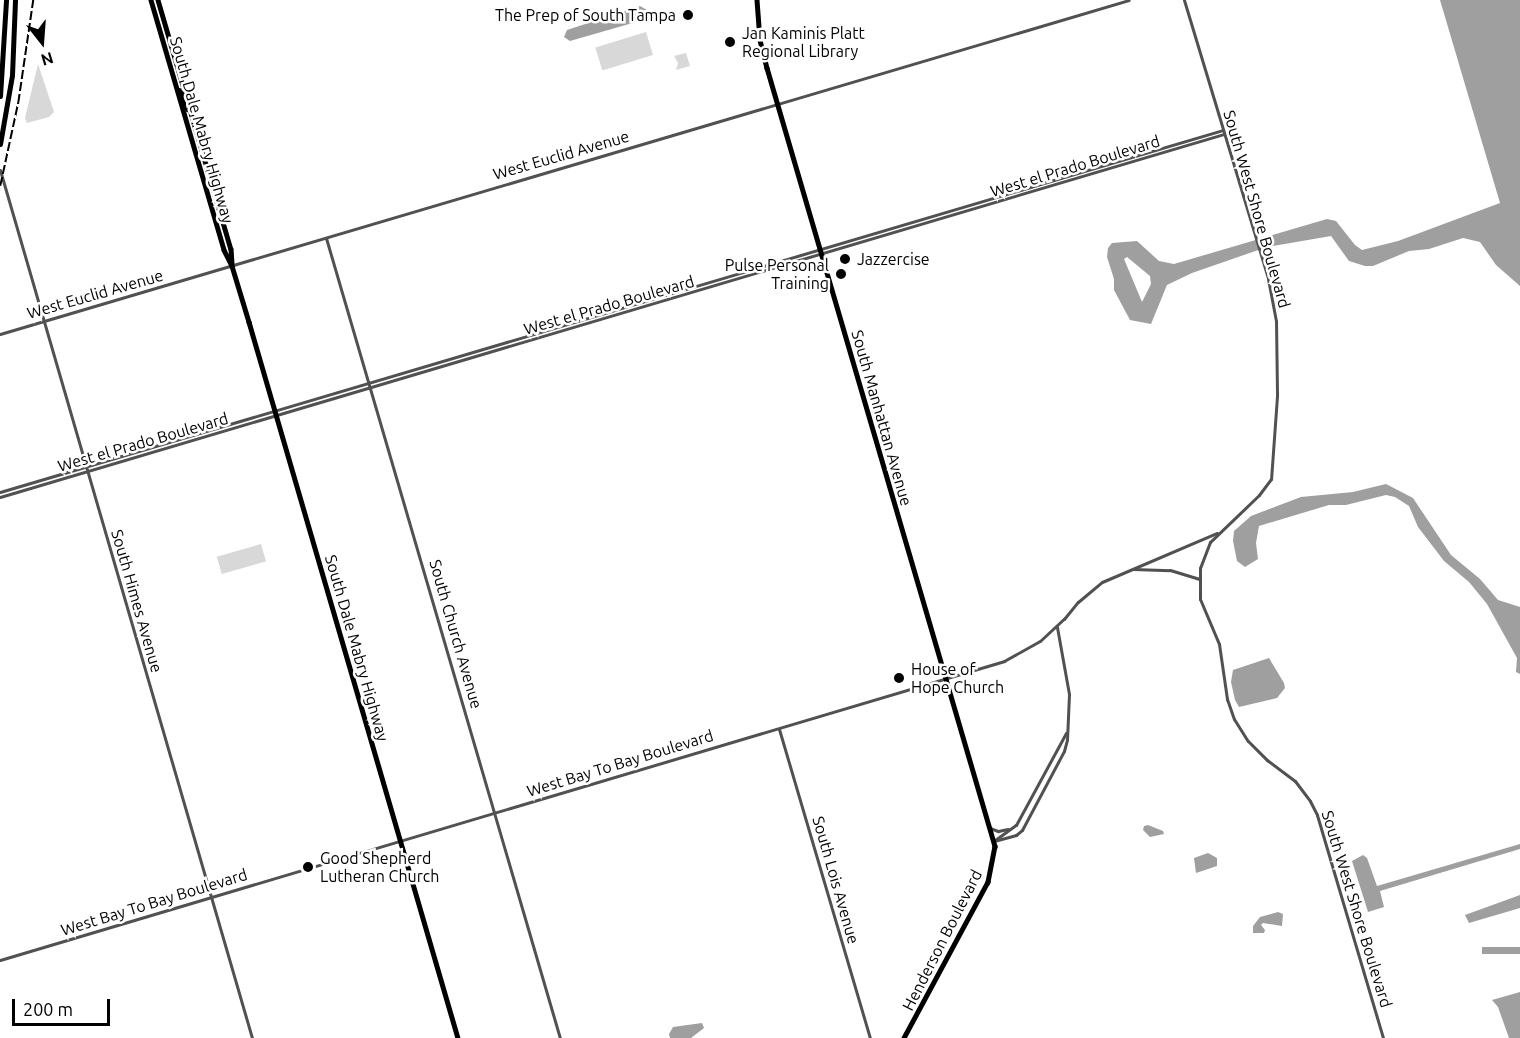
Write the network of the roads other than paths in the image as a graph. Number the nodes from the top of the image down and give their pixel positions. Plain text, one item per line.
1 (6, 0) edge
2 (15, 0) edge
3 (151, 0) edge
4 (158, 0) edge
5 (757, 0) edge
6 (1129, 0) edge
7 (1184, 0) edge
8 (162, 14) junction
9 (156, 16) junction
10 (177, 89) junction
11 (0, 96) edge
12 (778, 104) junction
13 (192, 117) junction
14 (1223, 132) junction
15 (0, 144) edge
16 (1163, 150) junction
17 (0, 170) edge
18 (1055, 179) junction
19 (1057, 184) junction
20 (997, 199) junction
21 (888, 228) junction
22 (889, 233) junction
23 (326, 238) junction
24 (839, 242) junction
25 (841, 248) junction
26 (821, 251) junction
27 (801, 254) junction
28 (803, 260) junction
29 (232, 266) junction
30 (605, 312) junction
31 (607, 318) junction
32 (43, 322) junction
33 (0, 334) edge
34 (510, 343) junction
35 (370, 385) junction
36 (275, 410) junction
37 (277, 416) junction
38 (215, 428) junction
39 (216, 433) junction
40 (131, 456) junction
41 (85, 469) junction
42 (0, 492) edge
43 (0, 497) edge
44 (1217, 533) junction
45 (1130, 570) junction
46 (1198, 579) junction
47 (1057, 627) junction
48 (946, 679) junction
49 (779, 728) junction
50 (1067, 731) junction
51 (1045, 773) junction
52 (1051, 777) junction
53 (495, 813) junction
54 (990, 828) junction
55 (1013, 828) junction
56 (400, 841) junction
57 (994, 841) junction
58 (212, 897) junction
59 (0, 960) edge
60 (252, 1038) edge
61 (458, 1038) edge
62 (560, 1038) edge
63 (870, 1038) edge
64 (904, 1038) edge
65 (1383, 1038) edge

1 - 11 highway
2 - 15 highway
3 - 9 main road, South Dale Mabry Highway
4 - 8 main road, South Dale Mabry Highway
5 - 12 main road, South Manhattan Avenue
6 - 12 street, West Euclid Avenue
7 - 14 street, South West Shore Boulevard
8 - 9 main road
8 - 13 main road, South Dale Mabry Highway
9 - 10 main road, South Dale Mabry Highway
10 - 13 main road
10 - 29 main road, South Dale Mabry Highway
12 - 23 street, West Euclid Avenue
12 - 26 main road, South Manhattan Avenue
13 - 29 main road, South Dale Mabry Highway
14 - 16 street, West el Prado Boulevard
14 - 44 street, South West Shore Boulevard
16 - 18 street, West el Prado Boulevard
16 - 19 street, West el Prado Boulevard
17 - 32 street, South Himes Avenue
18 - 19 street
18 - 20 street, West el Prado Boulevard
19 - 20 street, West el Prado Boulevard
20 - 21 street, West el Prado Boulevard
20 - 22 street, West el Prado Boulevard
21 - 22 street
21 - 24 street, West el Prado Boulevard
22 - 25 street, West el Prado Boulevard
23 - 29 street, West Euclid Avenue
23 - 35 street, South Church Avenue
24 - 25 street
24 - 26 street, West el Prado Boulevard
25 - 26 street, West el Prado Boulevard
26 - 27 street, West el Prado Boulevard
26 - 28 street, West el Prado Boulevard
26 - 48 main road, South Manhattan Avenue
27 - 28 street
27 - 30 street, West el Prado Boulevard
28 - 31 street, West el Prado Boulevard
29 - 32 street, West Euclid Avenue
29 - 36 main road, South Dale Mabry Highway
30 - 31 street
30 - 34 street, West el Prado Boulevard
31 - 34 street, West el Prado Boulevard
32 - 33 street, West Euclid Avenue
32 - 41 street, South Himes Avenue
34 - 35 street, West el Prado Boulevard
35 - 36 street, West el Prado Boulevard
35 - 37 street, West el Prado Boulevard
35 - 53 street, South Church Avenue
36 - 37 main road, South Dale Mabry Highway
36 - 38 street, West el Prado Boulevard
37 - 39 street, West el Prado Boulevard
37 - 56 main road, South Dale Mabry Highway
38 - 39 street
38 - 40 street, West el Prado Boulevard
39 - 40 street, West el Prado Boulevard
40 - 41 street, West el Prado Boulevard
41 - 42 street, West el Prado Boulevard
41 - 43 street, West el Prado Boulevard
41 - 58 street, South Himes Avenue
44 - 45 street, West Bay To Bay Boulevard
44 - 46 street, South West Shore Boulevard
45 - 46 street
45 - 47 street, West Bay To Bay Boulevard
46 - 65 street, South West Shore Boulevard
47 - 48 street, West Bay To Bay Boulevard
47 - 50 street
48 - 49 street, West Bay To Bay Boulevard
48 - 54 main road, South Manhattan Avenue
49 - 53 street, West Bay To Bay Boulevard
49 - 63 street, South Lois Avenue
50 - 51 street
50 - 52 street
51 - 52 street
51 - 55 street
52 - 57 street
53 - 56 street, West Bay To Bay Boulevard
53 - 62 street, South Church Avenue
54 - 55 street
54 - 57 main road, South Manhattan Avenue
55 - 57 street
56 - 58 street, West Bay To Bay Boulevard
56 - 61 main road, South Dale Mabry Highway
57 - 64 main road, Henderson Boulevard
58 - 59 street, West Bay To Bay Boulevard
58 - 60 street, South Himes Avenue

